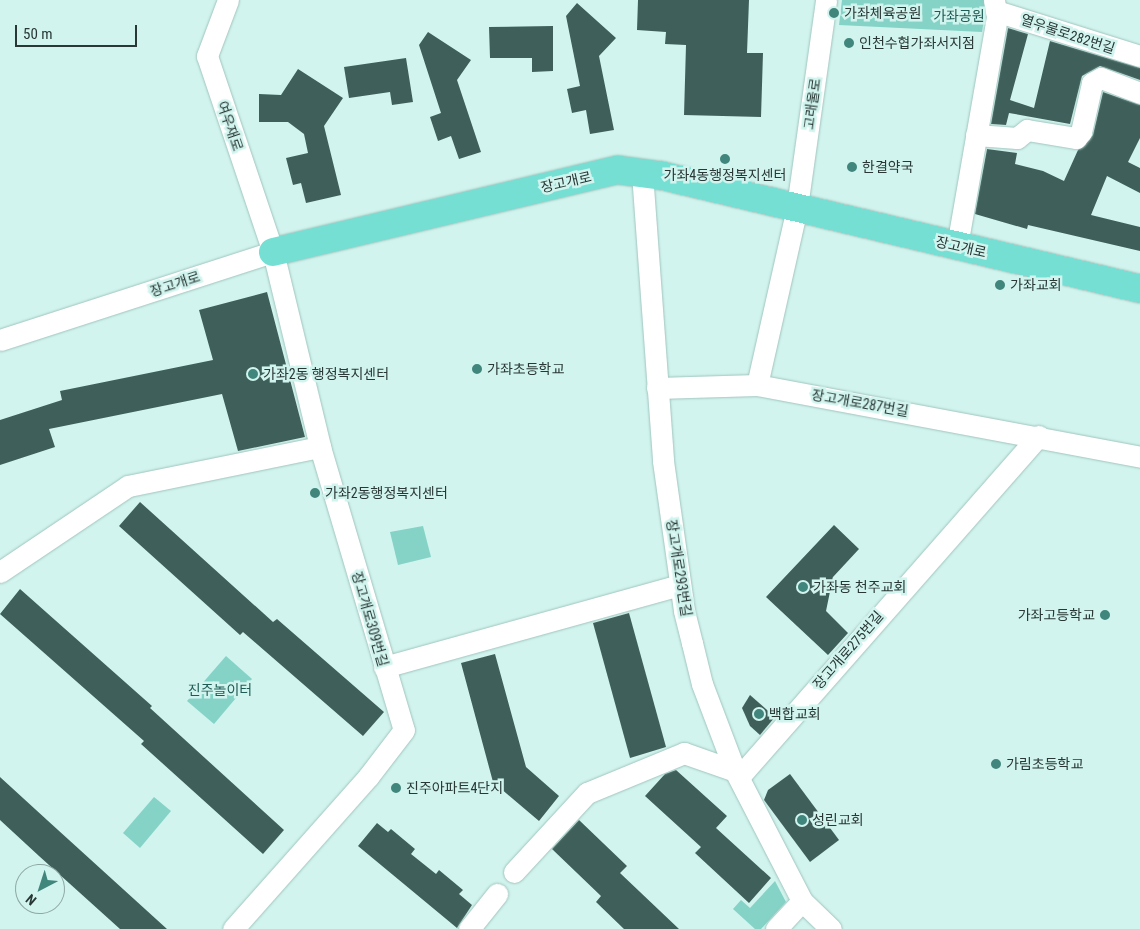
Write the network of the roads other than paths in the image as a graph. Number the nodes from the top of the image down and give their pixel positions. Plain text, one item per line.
1 (228, 0) edge
2 (826, 0) edge
3 (995, 6) edge
4 (1140, 56) edge
5 (1140, 92) edge
6 (976, 135) junction
7 (642, 173) junction
8 (797, 207) junction
9 (957, 246) junction
10 (274, 252) junction
11 (1140, 289) edge
12 (0, 340) edge
13 (758, 385) junction
14 (657, 388) junction
15 (1039, 436) junction
16 (320, 447) junction
17 (1140, 457) edge
18 (0, 572) edge
19 (680, 585) junction
20 (384, 667) junction
21 (737, 774) junction
22 (514, 872) dead end
23 (497, 894) dead end
24 (802, 901) junction
25 (233, 929) edge
26 (469, 929) edge
27 (776, 929) edge
28 (831, 929) edge

1 - 10 street, 여우재로
2 - 8 street, 고래울로
3 - 4 street, 열우물로282번길
3 - 6 street
5 - 6 street
6 - 9 street
7 - 8 main road, 장고개로
7 - 10 main road, 장고개로
7 - 14 street, 장고개로293번길
8 - 9 main road, 장고개로
8 - 13 street
9 - 11 main road, 장고개로
10 - 12 street, 장고개로
10 - 16 street, 장고개로309번길
13 - 14 street, 장고개로287번길
13 - 15 street, 장고개로287번길
14 - 19 street, 장고개로293번길
15 - 17 street, 장고개로287번길
15 - 21 street, 장고개로275번길
16 - 18 street
16 - 20 street, 장고개로309번길
19 - 20 street
19 - 21 street, 장고개로293번길
20 - 25 street, 장고개로309번길
21 - 22 street
21 - 24 street, 장고개로293번길
23 - 26 street
24 - 27 street
24 - 28 street, 장고개로293번길

